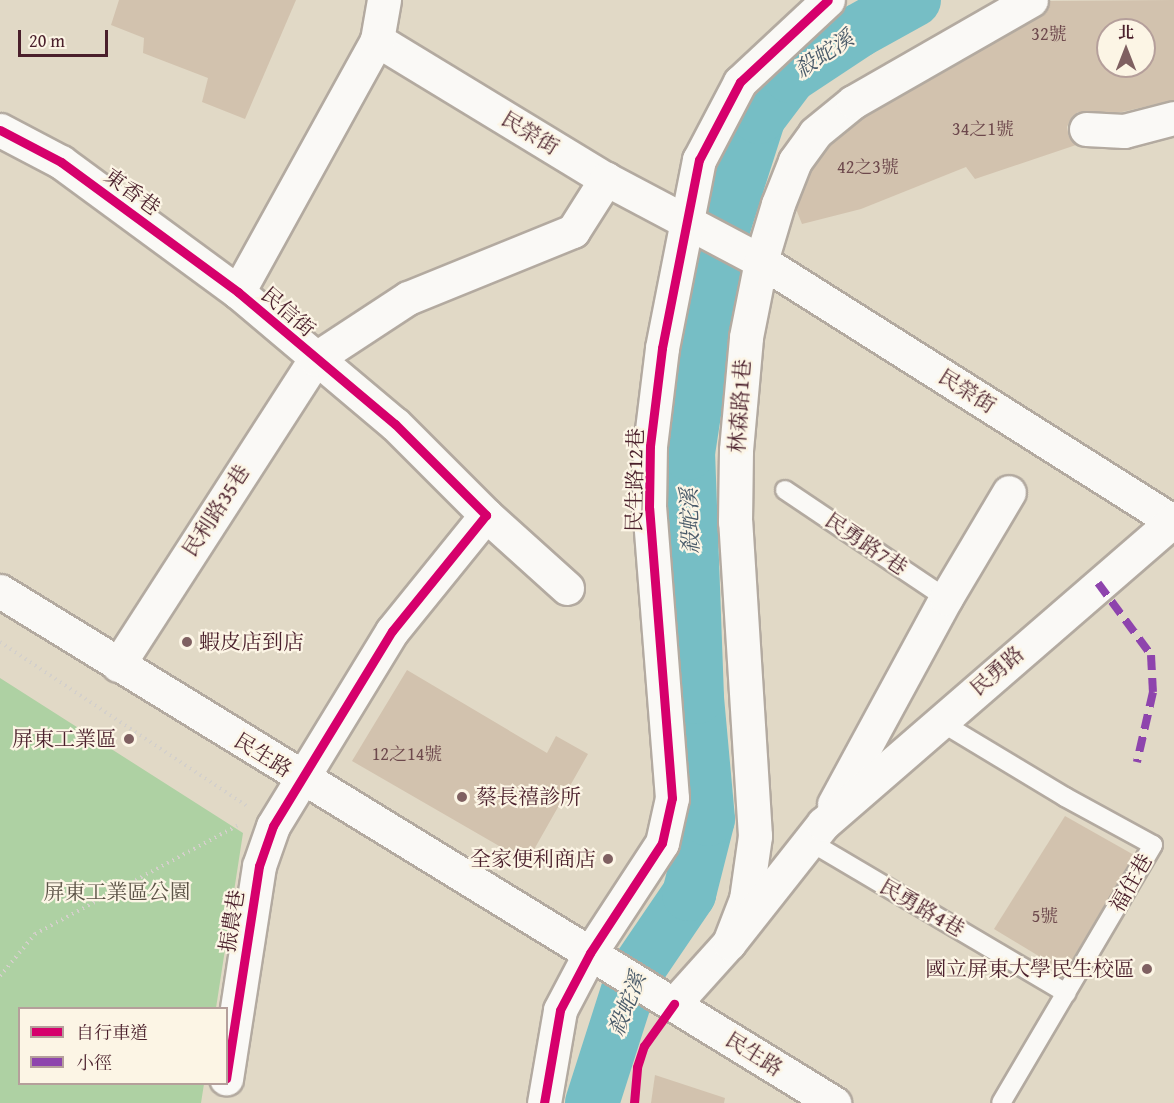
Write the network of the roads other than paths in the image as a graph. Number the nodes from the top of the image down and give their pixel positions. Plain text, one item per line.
1 (384, 0) edge
2 (828, 0) edge
3 (1031, 0) edge
4 (377, 40) junction
5 (1174, 118) edge
6 (1086, 129) dead end
7 (0, 130) edge
8 (606, 179) junction
9 (687, 220) junction
10 (761, 261) junction
11 (238, 292) junction
12 (315, 359) junction
13 (785, 490) dead end
14 (1009, 492) dead end
15 (486, 515) junction
16 (1173, 520) edge
17 (567, 588) dead end
18 (0, 591) edge
19 (946, 598) junction
20 (118, 665) junction
21 (939, 721) junction
22 (301, 778) junction
23 (816, 832) junction
24 (729, 943) junction
25 (590, 953) junction
26 (1066, 993) junction
27 (674, 1004) junction
28 (228, 1065) edge
29 (226, 1085) edge
30 (802, 1094) edge
31 (223, 1103) edge
32 (544, 1103) edge
33 (834, 1103) edge
34 (1002, 1103) edge

1 - 4 street, 民信街
2 - 9 street, 民生路12巷
3 - 10 street, 林森路1巷
4 - 8 street, 民榮街
4 - 11 street, 民信街
5 - 6 street
7 - 11 street, 東香巷
8 - 9 street, 民榮街
8 - 12 street
9 - 10 street, 民榮街
9 - 25 street, 民生路12巷
10 - 16 street, 民榮街
10 - 24 street, 林森路1巷
11 - 12 street, 民信街
12 - 15 street
12 - 20 street, 民利路35巷
13 - 19 lane, 民勇路7巷
14 - 19 street, 民勇路
15 - 17 street
15 - 22 street
16 - 21 street, 民勇路
18 - 20 street, 民生路
19 - 23 street, 民勇路
20 - 22 street, 民生路
21 - 23 street, 民勇路
21 - 26 lane, 福住巷
22 - 25 street, 民生路
22 - 28 street, 振農巷
23 - 24 street, 民勇路
23 - 26 lane, 民勇路4巷
24 - 27 street, 民勇路
25 - 27 street, 民生路
25 - 32 street, 民生路12巷
26 - 34 lane, 福住巷
27 - 30 street, 民生路
29 - 31 street
30 - 33 street, 民生路

